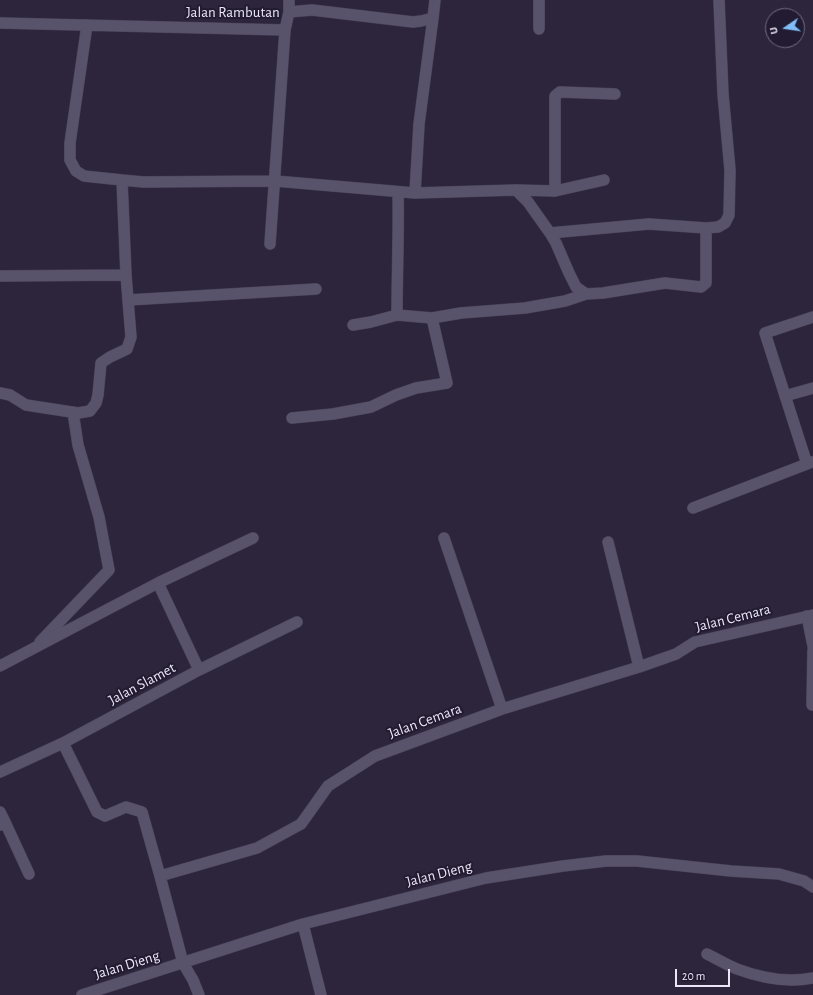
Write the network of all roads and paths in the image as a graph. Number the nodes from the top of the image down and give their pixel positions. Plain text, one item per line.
1 (289, 0) edge
2 (435, 0) edge
3 (539, 0) edge
4 (719, 0) edge
5 (289, 12) junction
6 (433, 18) junction
7 (0, 23) edge
8 (87, 25) junction
9 (539, 29) dead end
10 (285, 30) junction
11 (615, 94) dead end
12 (122, 180) junction
13 (604, 180) dead end
14 (275, 181) junction
15 (516, 190) junction
16 (556, 190) junction
17 (398, 192) junction
18 (415, 193) junction
19 (706, 228) junction
20 (550, 233) junction
21 (270, 244) dead end
22 (126, 275) junction
23 (0, 276) edge
24 (316, 289) dead end
25 (586, 294) junction
26 (128, 300) junction
27 (397, 315) junction
28 (813, 317) edge
29 (432, 318) junction
30 (353, 325) dead end
31 (813, 388) edge
32 (0, 393) edge
33 (785, 396) junction
34 (73, 412) junction
35 (292, 418) dead end
36 (810, 463) edge
37 (693, 508) dead end
38 (253, 538) dead end
39 (444, 538) dead end
40 (608, 542) dead end
41 (158, 583) junction
42 (810, 616) edge
43 (297, 622) dead end
44 (813, 646) edge
45 (33, 649) junction
46 (813, 650) edge
47 (0, 666) edge
48 (639, 667) junction
49 (199, 670) junction
50 (812, 705) dead end
51 (502, 709) junction
52 (63, 743) junction
53 (0, 772) edge
54 (0, 812) edge
55 (3, 824) edge
56 (30, 874) dead end
57 (160, 876) junction
58 (813, 887) edge
59 (303, 924) junction
60 (707, 954) dead end
61 (183, 963) junction
62 (813, 978) edge
63 (82, 995) edge
64 (199, 995) edge
65 (321, 995) edge

1 - 5 street
2 - 6 street
3 - 9 street
4 - 19 street
5 - 6 street, Jalan Rambutan
5 - 10 street, Jalan Rambutan
6 - 18 street
7 - 8 street, Jalan Rambutan
8 - 10 street, Jalan Rambutan
8 - 12 street
10 - 14 street
11 - 16 street
12 - 14 street
12 - 22 street
13 - 16 street
14 - 17 street
14 - 21 street
15 - 16 street
15 - 18 street
15 - 20 street
17 - 18 street
17 - 27 street
19 - 20 street
19 - 25 street
20 - 25 street
22 - 23 street
22 - 26 street
24 - 26 street
25 - 29 street
26 - 34 street
27 - 29 street
27 - 30 street
28 - 33 street
29 - 35 street
31 - 33 street
32 - 34 street
33 - 36 street
34 - 45 street
36 - 37 street
38 - 41 street
39 - 51 street
40 - 48 street
41 - 45 street
41 - 49 street
42 - 44 street
42 - 48 street, Jalan Cemara
43 - 49 street, Jalan Slamet
45 - 47 street
46 - 50 street
48 - 51 street, Jalan Cemara
49 - 52 street, Jalan Slamet
51 - 57 street, Jalan Cemara
52 - 53 street, Jalan Slamet
52 - 57 street
54 - 55 street
55 - 56 street
57 - 61 street
58 - 59 street, Jalan Dieng
59 - 61 street, Jalan Dieng
59 - 65 street
60 - 62 street
61 - 63 street, Jalan Dieng
61 - 64 street

